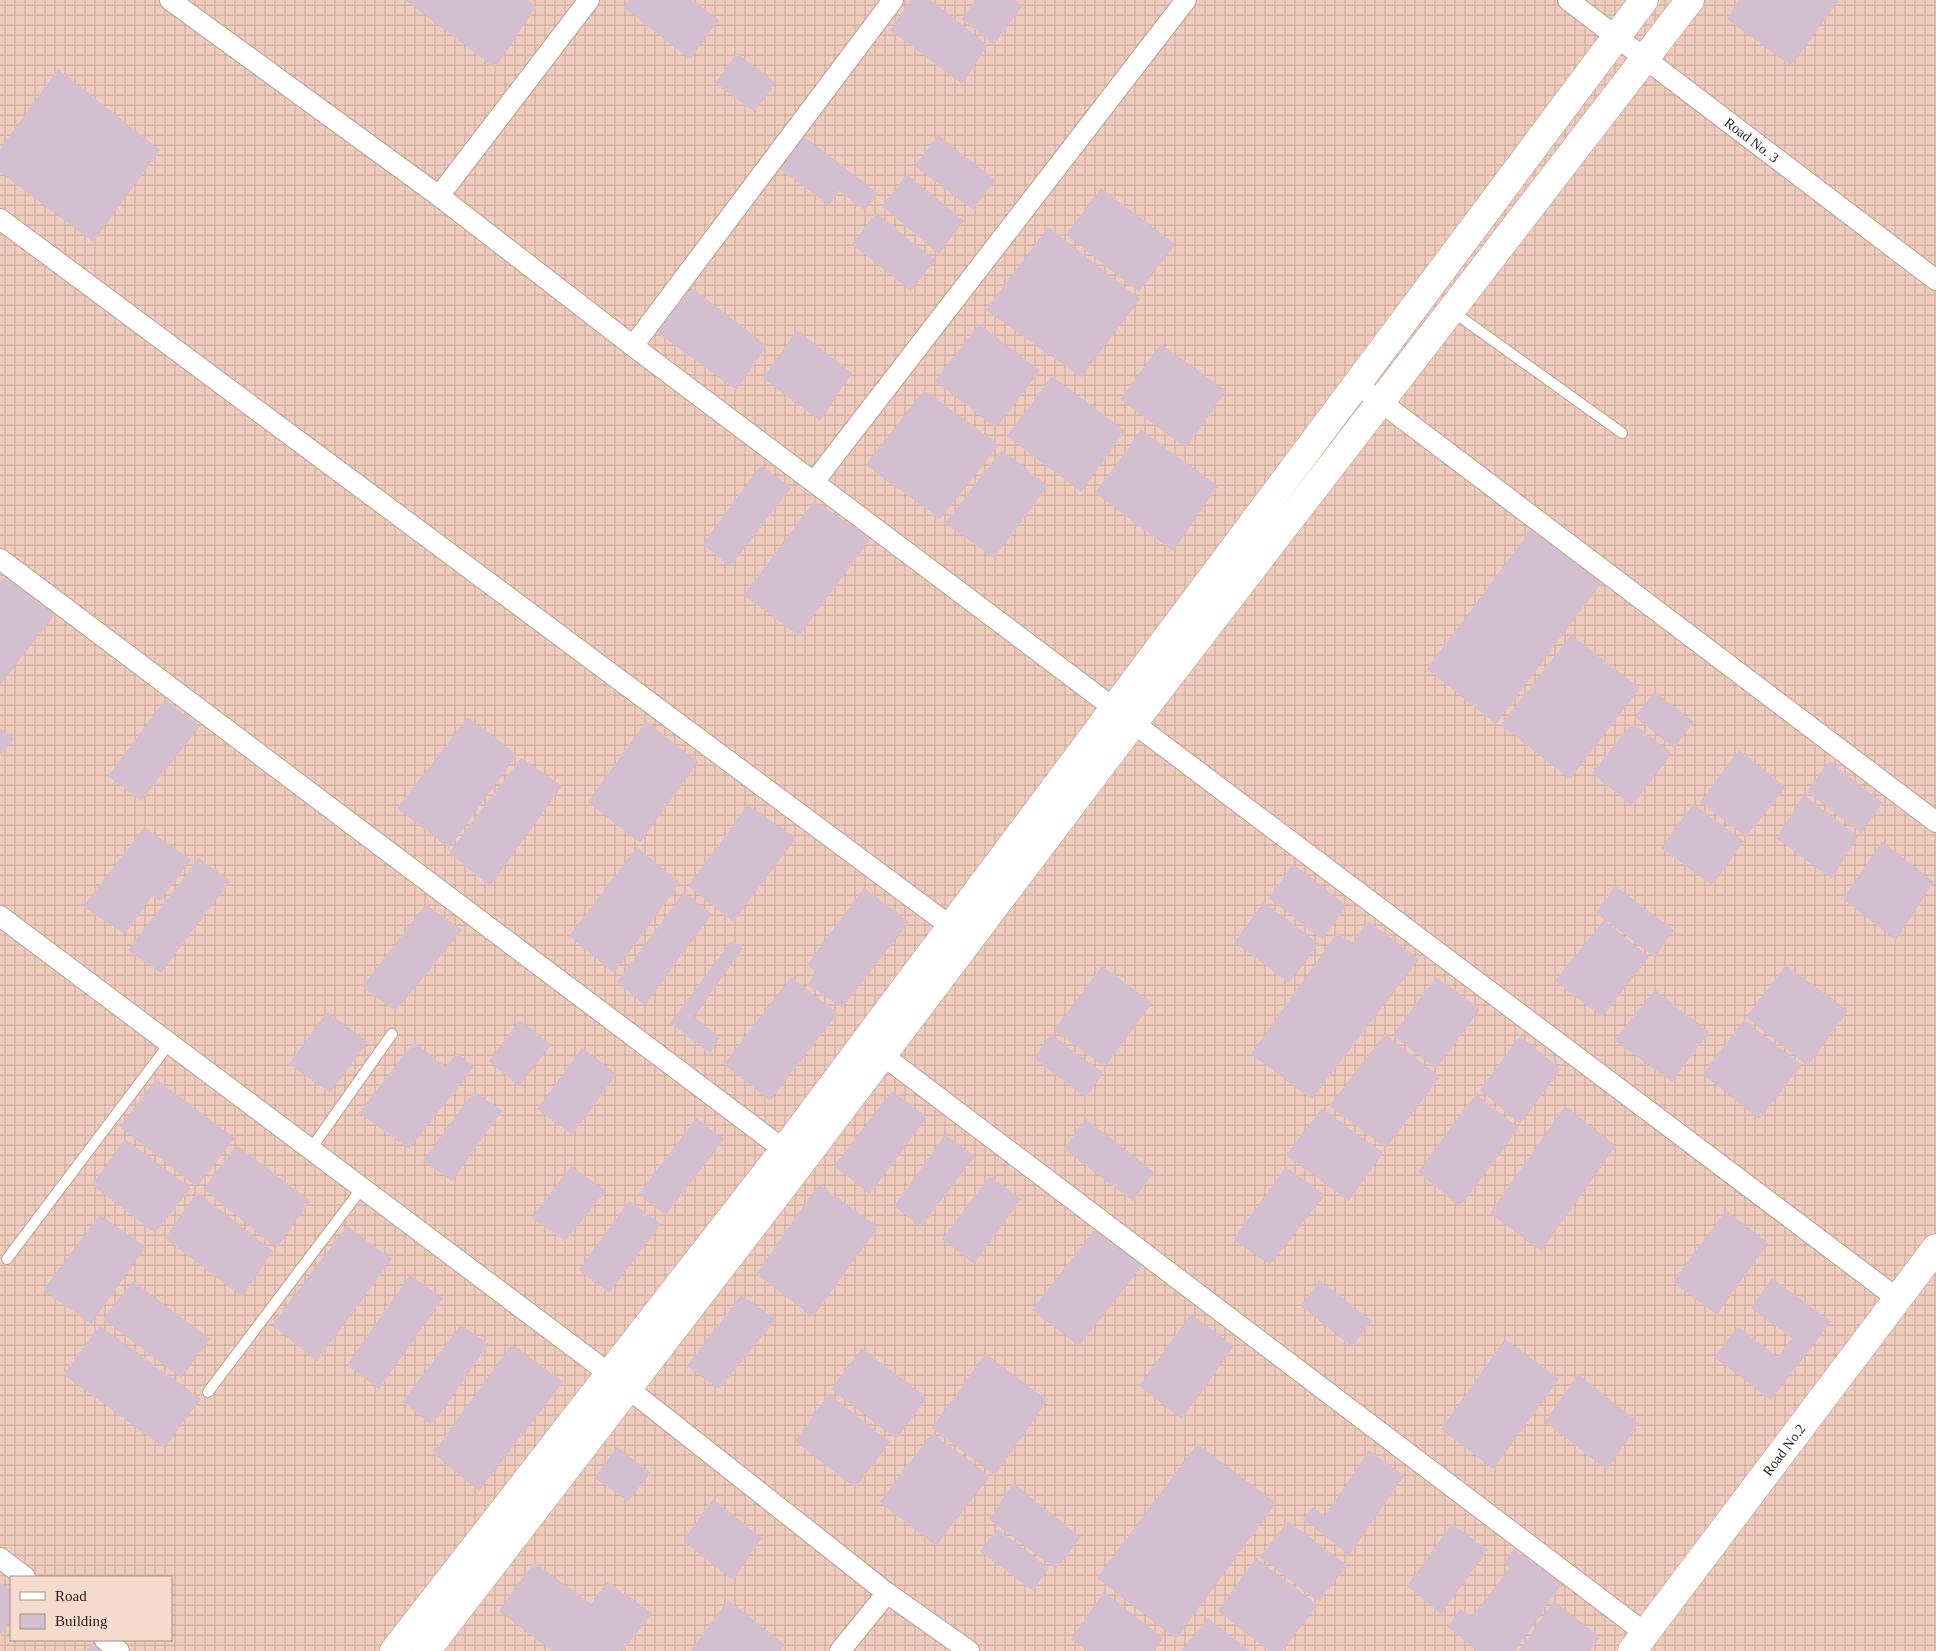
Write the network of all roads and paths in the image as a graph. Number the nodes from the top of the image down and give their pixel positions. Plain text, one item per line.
1 (170, 0) edge
2 (589, 0) edge
3 (893, 0) edge
4 (1186, 0) edge
5 (1568, 0) edge
6 (1644, 0) edge
7 (1690, 0) edge
8 (1616, 38) junction
9 (1646, 60) junction
10 (439, 196) junction
11 (0, 219) edge
12 (1936, 280) edge
13 (1452, 311) junction
14 (634, 346) junction
15 (1357, 384) junction
16 (1382, 403) junction
17 (1622, 433) dead end
18 (1313, 443) junction
19 (1336, 461) junction
20 (814, 482) junction
21 (0, 559) edge
22 (1124, 715) junction
23 (1936, 822) edge
24 (0, 916) edge
25 (960, 933) junction
26 (392, 1034) dead end
27 (169, 1044) junction
28 (874, 1049) junction
29 (310, 1150) junction
30 (793, 1156) junction
31 (362, 1188) junction
32 (1936, 1248) edge
33 (7, 1259) dead end
34 (1898, 1298) junction
35 (620, 1382) junction
36 (208, 1392) dead end
37 (0, 1558) edge
38 (24, 1576) edge
39 (460, 1585) junction
40 (887, 1594) junction
41 (106, 1641) edge
42 (1638, 1642) edge
43 (119, 1651) edge
44 (394, 1651) edge
45 (426, 1651) edge
46 (840, 1651) edge
47 (968, 1651) edge

1 - 10 street
2 - 10 street
3 - 14 street
4 - 20 street
5 - 8 street, Road No. 3
6 - 8 main road
7 - 9 main road
8 - 9 street, Road No. 3
8 - 15 main road
9 - 12 street, Road No. 3
9 - 13 main road
10 - 14 street
11 - 25 street
13 - 16 main road
13 - 17 lane
14 - 20 street
15 - 16 street
15 - 18 main road
16 - 19 main road
16 - 23 street
18 - 19 main road
18 - 22 main road
19 - 22 main road
20 - 22 street
21 - 30 street
22 - 25 main road
22 - 34 street
24 - 27 street
25 - 28 main road
26 - 29 lane
27 - 29 street
27 - 33 lane
28 - 30 main road
28 - 42 street
29 - 31 street
30 - 35 main road
31 - 35 street
31 - 36 lane
32 - 34 main road, Road No.2
34 - 42 main road, Road No.2
35 - 39 main road
35 - 40 street
37 - 38 street
39 - 44 main road
39 - 45 main road
40 - 46 street
40 - 47 street
41 - 43 street

